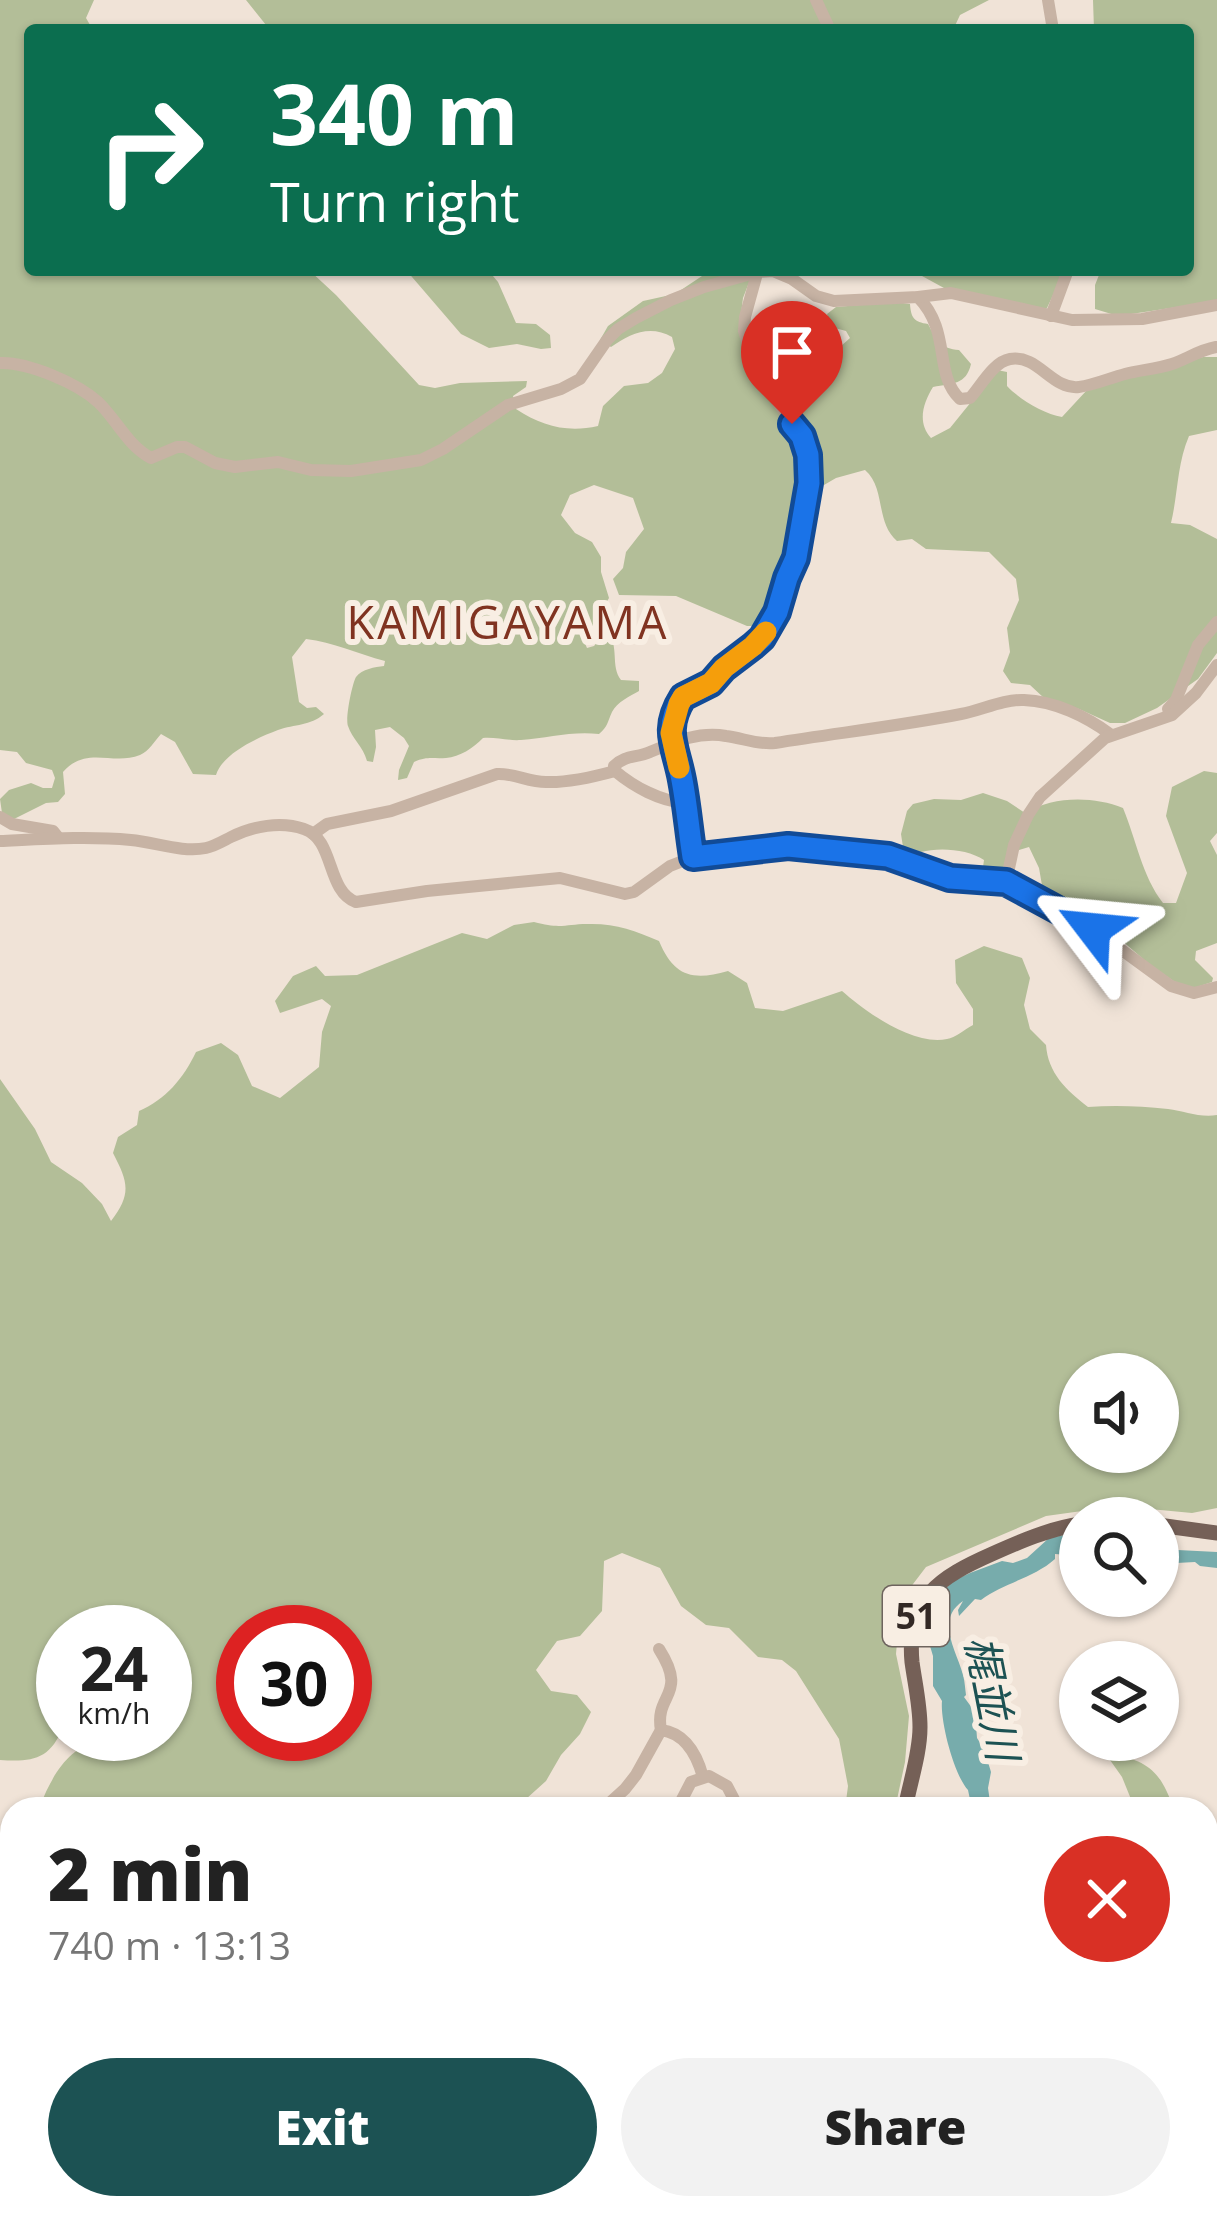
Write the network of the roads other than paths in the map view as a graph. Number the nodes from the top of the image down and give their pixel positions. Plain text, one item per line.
1 (741, 276) edge
2 (756, 276) edge
3 (785, 276) edge
4 (1066, 276) edge
5 (919, 297) junction
6 (1217, 305) edge
7 (1051, 316) junction
8 (1217, 338) edge
9 (1216, 348) edge
10 (0, 363) edge
11 (1217, 622) edge
12 (1217, 664) edge
13 (1136, 727) junction
14 (1110, 734) junction
15 (671, 743) junction
16 (615, 771) junction
17 (685, 803) junction
18 (0, 817) edge
19 (313, 834) junction
20 (58, 837) junction
21 (0, 841) edge
22 (693, 857) junction
23 (1006, 882) junction
24 (1217, 987) edge
25 (1179, 1528) edge
26 (1059, 1529) edge
27 (1217, 1533) edge
28 (659, 1648) dead end
29 (661, 1730) junction
30 (703, 1777) junction
31 (616, 1797) edge
32 (684, 1797) edge
33 (733, 1797) edge
34 (907, 1797) edge

1 - 10 street
2 - 15 street
3 - 5 street
4 - 7 street
5 - 7 street
5 - 9 street
6 - 7 street
8 - 9 street
11 - 13 street
12 - 13 street
13 - 14 street
14 - 15 street
14 - 23 street
15 - 16 street
15 - 17 street
16 - 17 street
16 - 19 street
17 - 22 street
18 - 20 street
19 - 20 street
19 - 22 street
20 - 21 street
22 - 23 street
23 - 24 street
25 - 27 main road
26 - 34 main road, 51
28 - 29 street
29 - 30 street
29 - 31 street
30 - 32 street
30 - 33 street

